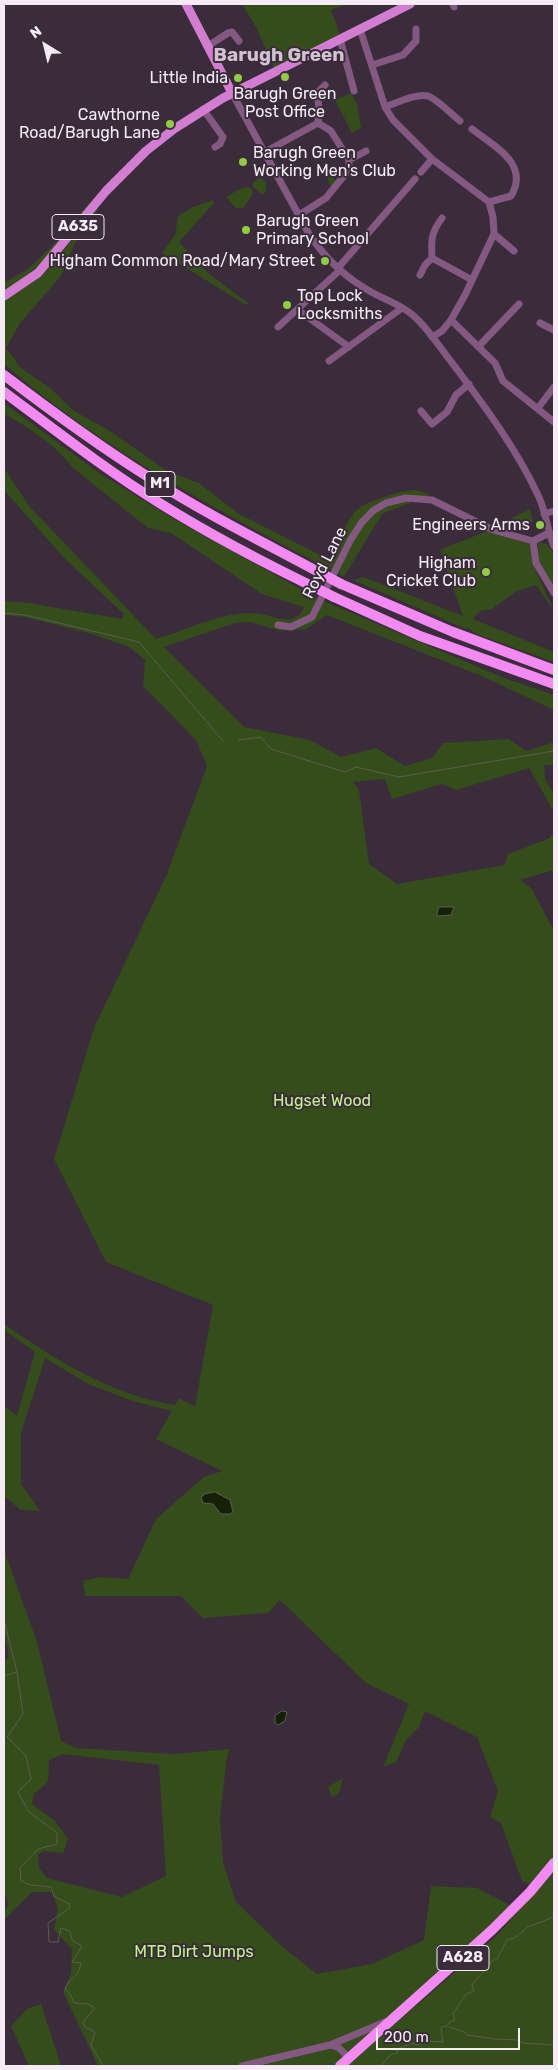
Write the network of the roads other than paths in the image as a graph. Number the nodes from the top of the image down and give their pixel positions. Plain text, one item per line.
1 (186, 4) edge
2 (410, 4) edge
3 (360, 29) junction
4 (416, 29) dead end
5 (340, 39) junction
6 (239, 41) dead end
7 (208, 46) junction
8 (372, 65) junction
9 (325, 85) dead end
10 (354, 91) dead end
11 (232, 93) junction
12 (385, 107) junction
13 (203, 109) junction
14 (460, 121) dead end
15 (318, 123) junction
16 (474, 133) dead end
17 (215, 147) dead end
18 (366, 151) dead end
19 (265, 152) junction
20 (432, 159) junction
21 (349, 160) junction
22 (421, 172) dead end
23 (416, 179) dead end
24 (488, 202) junction
25 (299, 216) junction
26 (442, 218) dead end
27 (494, 234) junction
28 (514, 252) dead end
29 (432, 258) junction
30 (339, 269) junction
31 (420, 275) dead end
32 (472, 280) junction
33 (4, 296) edge
34 (519, 304) dead end
35 (402, 308) junction
36 (298, 310) junction
37 (451, 320) junction
38 (540, 323) dead end
39 (278, 327) dead end
40 (549, 330) edge
41 (432, 337) junction
42 (349, 346) junction
43 (479, 346) junction
44 (329, 361) dead end
45 (4, 375) edge
46 (469, 384) junction
47 (554, 387) edge
48 (4, 392) edge
49 (538, 408) junction
50 (421, 411) dead end
51 (554, 422) edge
52 (554, 511) edge
53 (544, 514) junction
54 (549, 533) junction
55 (533, 541) junction
56 (554, 546) edge
57 (554, 593) edge
58 (278, 626) dead end
59 (554, 670) edge
60 (554, 684) edge
61 (554, 1863) edge
62 (392, 2019) junction
63 (330, 2045) junction
64 (349, 2058) junction
65 (242, 2066) edge
66 (340, 2066) edge

1 - 7 main road
2 - 3 main road, A635
3 - 5 main road, A635
3 - 8 street
4 - 8 street
5 - 10 street
5 - 11 main road, A635
6 - 7 street
7 - 11 main road
8 - 12 street
9 - 15 street
11 - 13 main road, A635
11 - 19 street
12 - 14 street
12 - 20 street
13 - 17 street
13 - 33 main road, A635
15 - 19 street
15 - 21 street
16 - 24 street
18 - 21 street
19 - 25 street
20 - 22 street
20 - 24 street
21 - 25 street
23 - 30 street
24 - 27 street
25 - 30 street
26 - 29 street
27 - 28 street
27 - 32 street
29 - 31 street
29 - 32 street
30 - 35 street
30 - 36 street
32 - 37 street
34 - 43 street
35 - 41 street
35 - 42 street
36 - 39 street
36 - 42 street
37 - 41 street
37 - 43 street
38 - 40 street
41 - 46 street
42 - 44 street
43 - 49 street
45 - 59 highway, M1, bridge
46 - 50 street
46 - 53 street
47 - 49 street
48 - 60 highway, M1, bridge
49 - 51 street
52 - 53 street
53 - 54 street
54 - 55 street
54 - 56 street
55 - 57 street
55 - 58 street, Royd Lane
61 - 62 highway, A628
62 - 63 street
62 - 64 highway, A628
63 - 64 street
63 - 65 street
64 - 66 highway, A628

